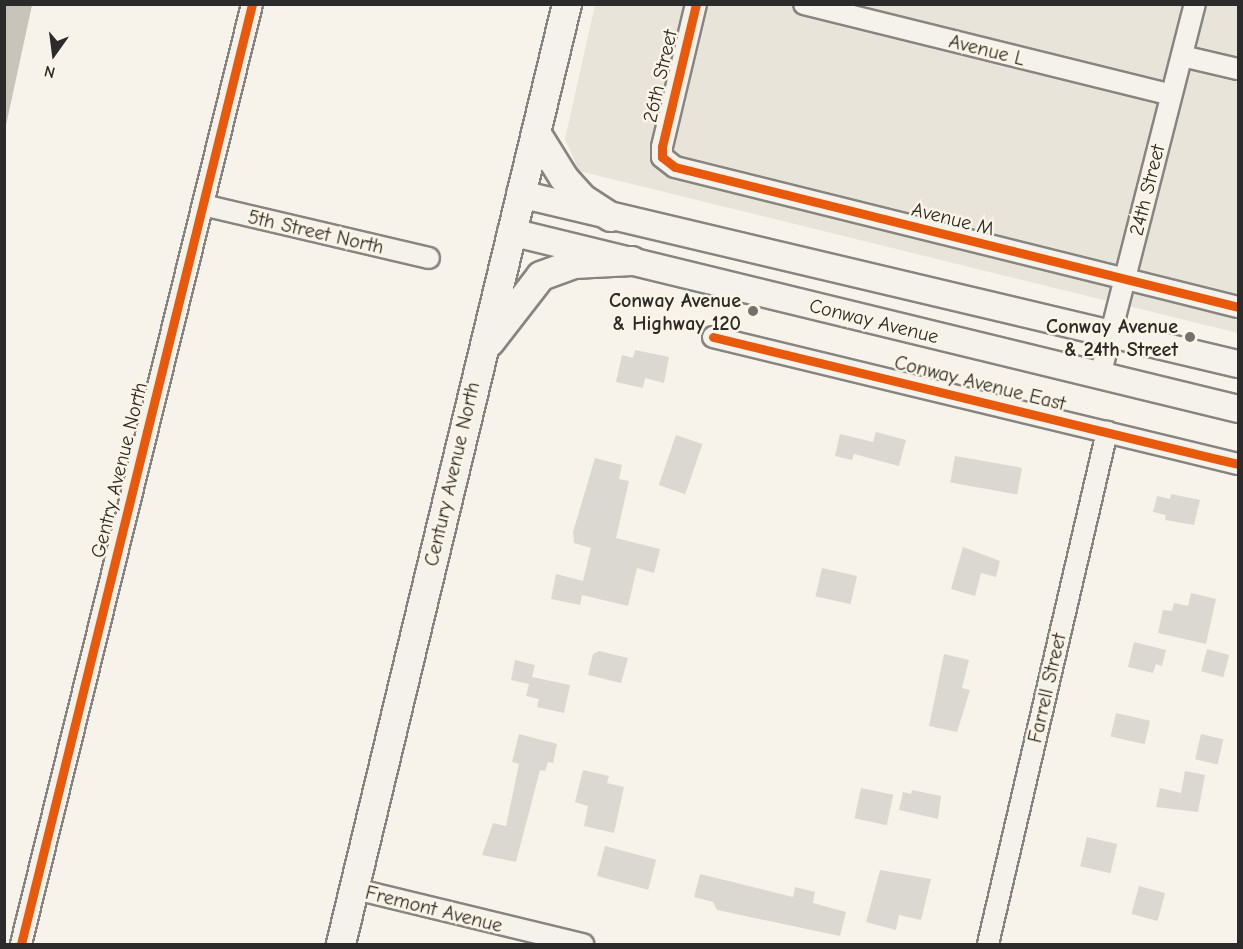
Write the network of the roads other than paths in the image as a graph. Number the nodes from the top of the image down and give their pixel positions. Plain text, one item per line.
1 (252, 4) edge
2 (567, 4) edge
3 (696, 4) edge
4 (804, 4) edge
5 (1195, 4) edge
6 (1182, 56) junction
7 (1239, 69) edge
8 (1171, 95) junction
9 (536, 133) junction
10 (662, 157) joint
11 (520, 194) junction
12 (203, 205) junction
13 (611, 217) junction
14 (511, 232) junction
15 (429, 258) dead end
16 (632, 261) junction
17 (1125, 281) junction
18 (1239, 307) edge
19 (1111, 334) junction
20 (713, 337) dead end
21 (480, 356) junction
22 (1239, 364) edge
23 (1100, 376) junction
24 (1239, 409) edge
25 (1107, 432) junction
26 (1239, 464) edge
27 (355, 889) junction
28 (21, 945) edge
29 (341, 945) edge
30 (583, 945) edge
31 (988, 945) edge

1 - 12 street, Gentry Avenue North
2 - 9 main road, Century Avenue North
3 - 10 street, 26th Street
4 - 8 street, Avenue L
5 - 6 street, 24th Street
6 - 7 street
6 - 8 street, 24th Street
8 - 17 street, 24th Street
9 - 11 main road, Century Avenue North
9 - 13 main road
10 - 17 street, Avenue M
11 - 13 street, Conway Avenue
11 - 14 main road, Century Avenue North
12 - 15 street, 5th Street North
12 - 28 street, Gentry Avenue North
13 - 19 street, Conway Avenue
14 - 16 street, Conway Avenue
14 - 21 main road, Century Avenue North
16 - 21 main road
16 - 23 street, Conway Avenue
17 - 18 street, Avenue M
17 - 19 street, 24th Street
19 - 22 street, Conway Avenue
19 - 23 street, 24th Street
20 - 25 street, Conway Avenue East
21 - 27 main road, Century Avenue North
23 - 24 street, Conway Avenue
25 - 26 street, Conway Avenue East
25 - 31 street, Farrell Street
27 - 29 main road, Century Avenue North
27 - 30 street, Fremont Avenue

